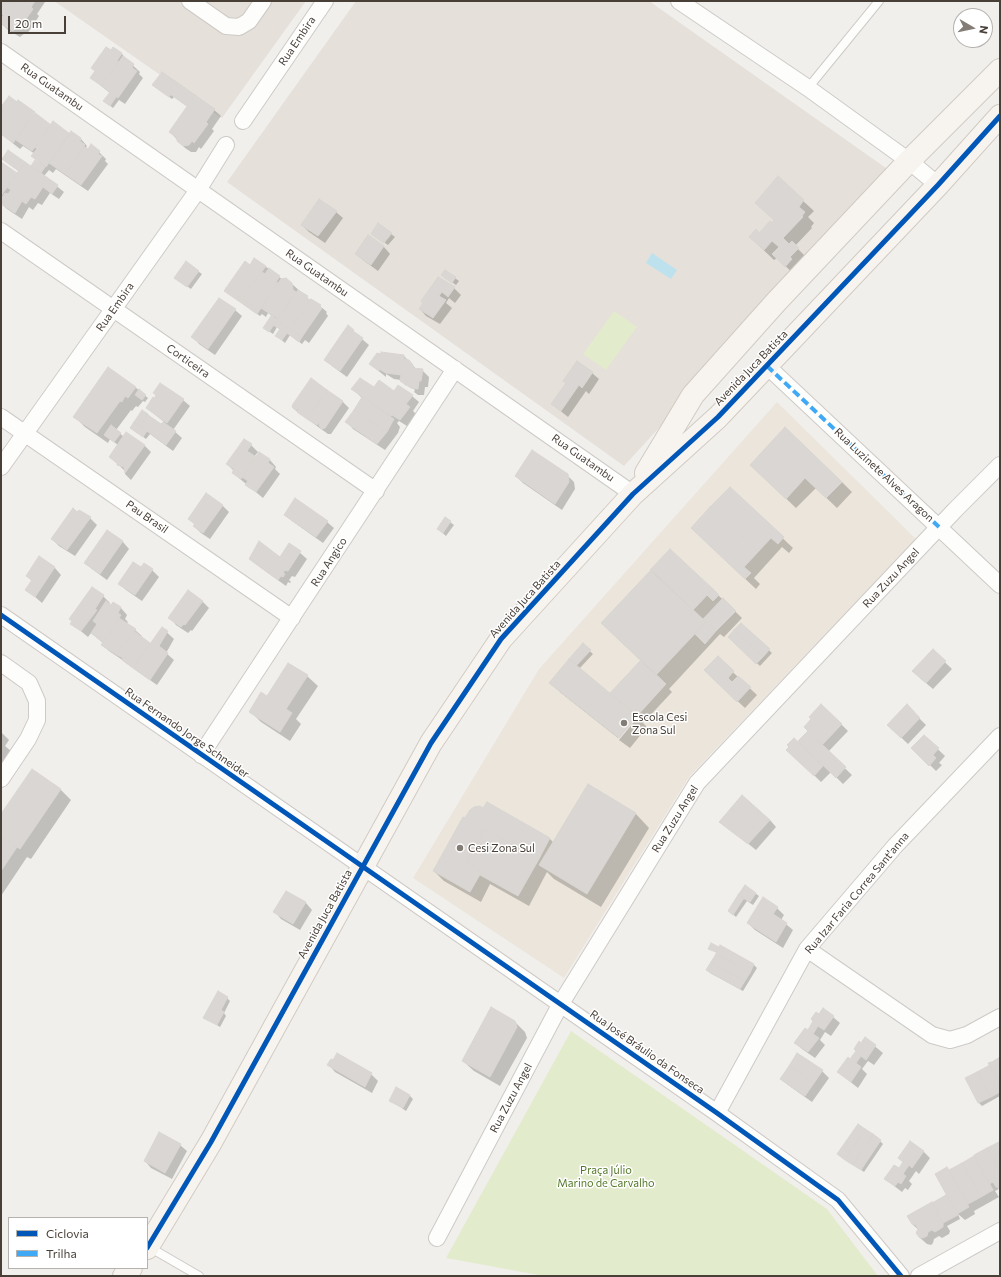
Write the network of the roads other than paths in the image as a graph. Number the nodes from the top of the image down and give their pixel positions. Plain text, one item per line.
1 (190, 1) edge
2 (264, 1) edge
3 (325, 1) edge
4 (679, 1) edge
5 (879, 1) edge
6 (1, 52) edge
7 (1000, 70) edge
8 (808, 88) junction
9 (1000, 116) edge
10 (243, 121) dead end
11 (226, 145) dead end
12 (909, 161) junction
13 (938, 186) junction
14 (198, 190) junction
15 (1, 232) edge
16 (113, 309) junction
17 (766, 366) junction
18 (455, 369) junction
19 (693, 394) junction
20 (1, 417) edge
21 (718, 417) junction
22 (25, 433) junction
23 (1000, 465) edge
24 (1, 467) edge
25 (376, 491) junction
26 (634, 494) junction
27 (939, 527) junction
28 (1000, 585) edge
29 (1, 615) edge
30 (292, 618) junction
31 (1, 664) edge
32 (1000, 736) edge
33 (201, 755) junction
34 (1, 779) edge
35 (362, 867) junction
36 (807, 949) junction
37 (560, 1005) junction
38 (1000, 1017) edge
39 (717, 1113) junction
40 (1000, 1231) edge
41 (437, 1238) dead end
42 (148, 1247) edge
43 (199, 1276) edge
44 (901, 1276) edge
45 (919, 1276) edge

1 - 2 street
3 - 10 street, Rua Embira
4 - 8 street
5 - 8 lane
6 - 14 street, Rua Guatambu
7 - 12 main road, Avenida Juca Batista
8 - 12 street
9 - 13 main road, Avenida Juca Batista
11 - 14 street, Rua Embira
12 - 13 street
12 - 19 main road, Avenida Juca Batista
13 - 17 main road, Avenida Juca Batista
14 - 16 street, Rua Embira
14 - 18 street, Rua Guatambu
15 - 16 street, Corticeira
16 - 22 street, Rua Embira
16 - 25 street, Corticeira
17 - 21 main road, Avenida Juca Batista
17 - 27 street, Rua Luzinete Alves Aragon
18 - 25 street, Rua Angico
18 - 26 street, Rua Guatambu
19 - 21 main road
19 - 26 main road, Avenida Juca Batista
20 - 22 street, Pau Brasil
21 - 26 main road, Avenida Juca Batista
22 - 24 street, Rua Embira
22 - 30 street, Pau Brasil
23 - 27 street, Rua Zuzu Angel
25 - 30 street, Rua Angico
26 - 35 main road, Avenida Juca Batista
27 - 28 street, Rua Luzinete Alves Aragon
27 - 37 street, Rua Zuzu Angel
29 - 33 street, Rua Fernando Jorge Schneider
30 - 33 street, Rua Angico
31 - 34 street
32 - 36 street, Rua Izar Faria Correa Sant'anna
33 - 35 street, Rua Fernando Jorge Schneider
35 - 37 street, Rua José Bráulio da Fonseca
35 - 42 main road, Avenida Juca Batista
36 - 38 street
36 - 39 street, Rua Izar Faria Correa Sant'anna
37 - 39 street, Rua José Bráulio da Fonseca
37 - 41 street, Rua Zuzu Angel
39 - 44 street, Rua José Bráulio da Fonseca
40 - 45 street
42 - 43 lane

